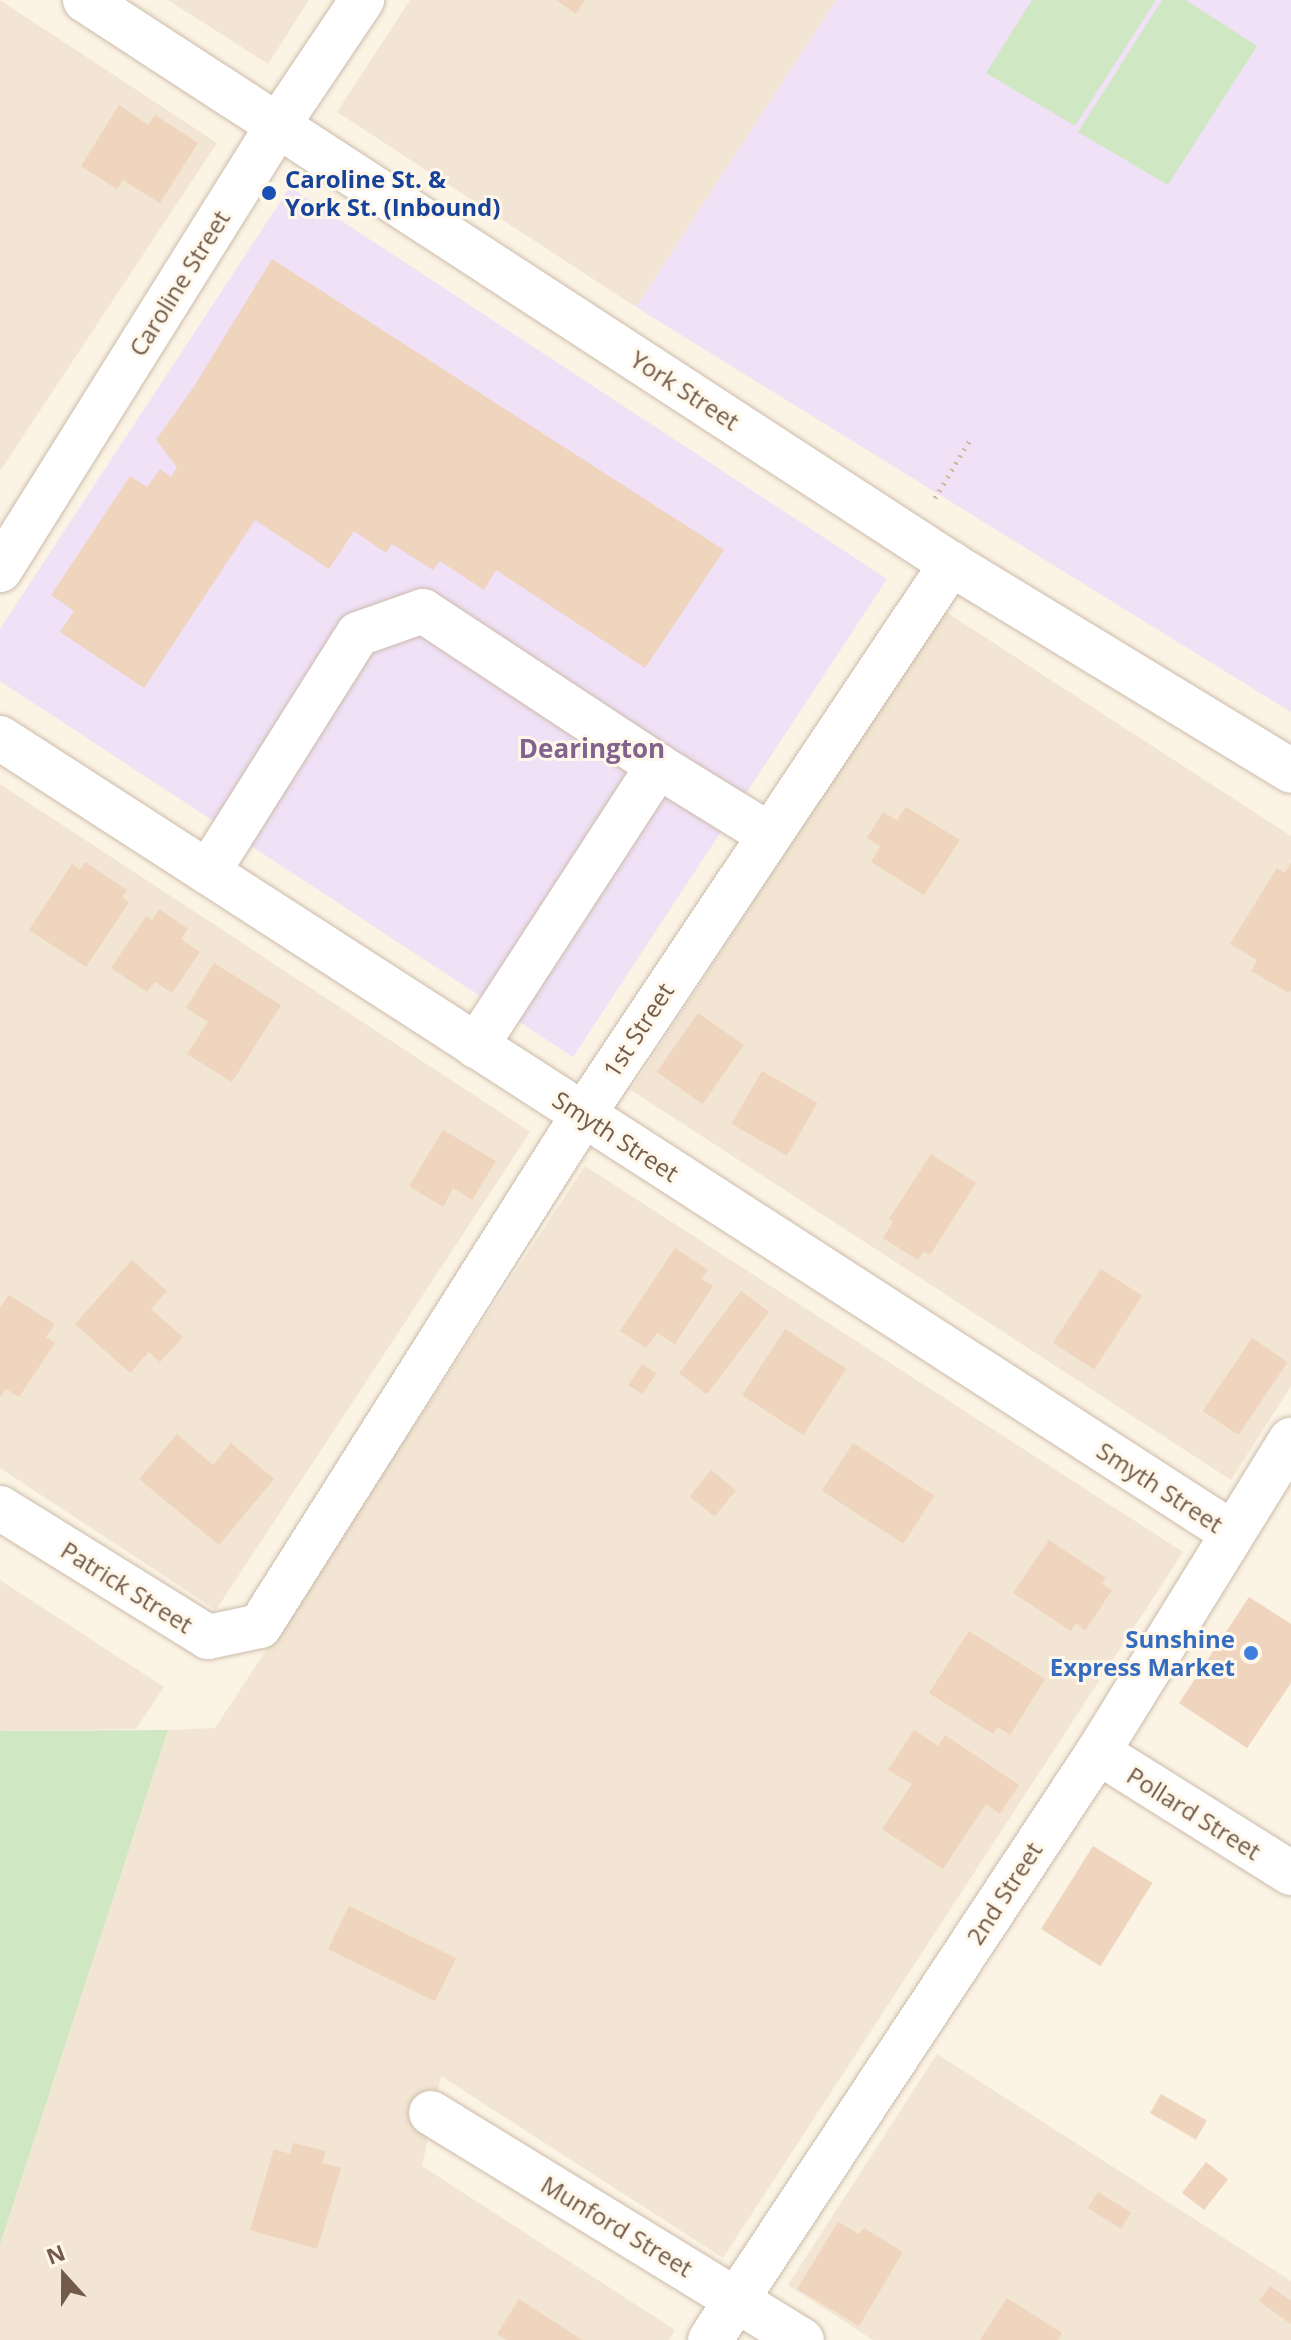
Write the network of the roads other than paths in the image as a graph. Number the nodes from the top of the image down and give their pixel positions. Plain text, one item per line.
1 (85, 0) edge
2 (362, 0) edge
3 (278, 125) junction
4 (951, 564) junction
5 (0, 570) edge
6 (0, 738) edge
7 (658, 766) junction
8 (1291, 771) edge
9 (768, 834) junction
10 (208, 872) junction
11 (476, 1046) junction
12 (583, 1115) junction
13 (1291, 1440) edge
14 (0, 1508) edge
15 (1232, 1533) junction
16 (260, 1626) joint
17 (1098, 1752) junction
18 (1291, 1873) edge
19 (431, 2113) dead end
20 (737, 2297) junction
21 (710, 2340) edge
22 (802, 2340) edge

1 - 3 street, York Street
2 - 3 street, Caroline Street
3 - 4 street, York Street
3 - 5 street, Caroline Street
4 - 8 street, York Street
4 - 9 street, 1st Street
6 - 10 street, Smyth Street
7 - 9 street
7 - 10 street
7 - 11 street
9 - 12 street, 1st Street
10 - 11 street, Smyth Street
11 - 12 street, Smyth Street
12 - 15 street, Smyth Street
12 - 16 street, 1st Street
13 - 15 street, 2nd Street
14 - 16 street, Patrick Street
15 - 17 street, 2nd Street
17 - 18 street, Pollard Street
17 - 20 street, 2nd Street
19 - 20 street, Munford Street
20 - 21 street, 2nd Street
20 - 22 street, Munford Street

